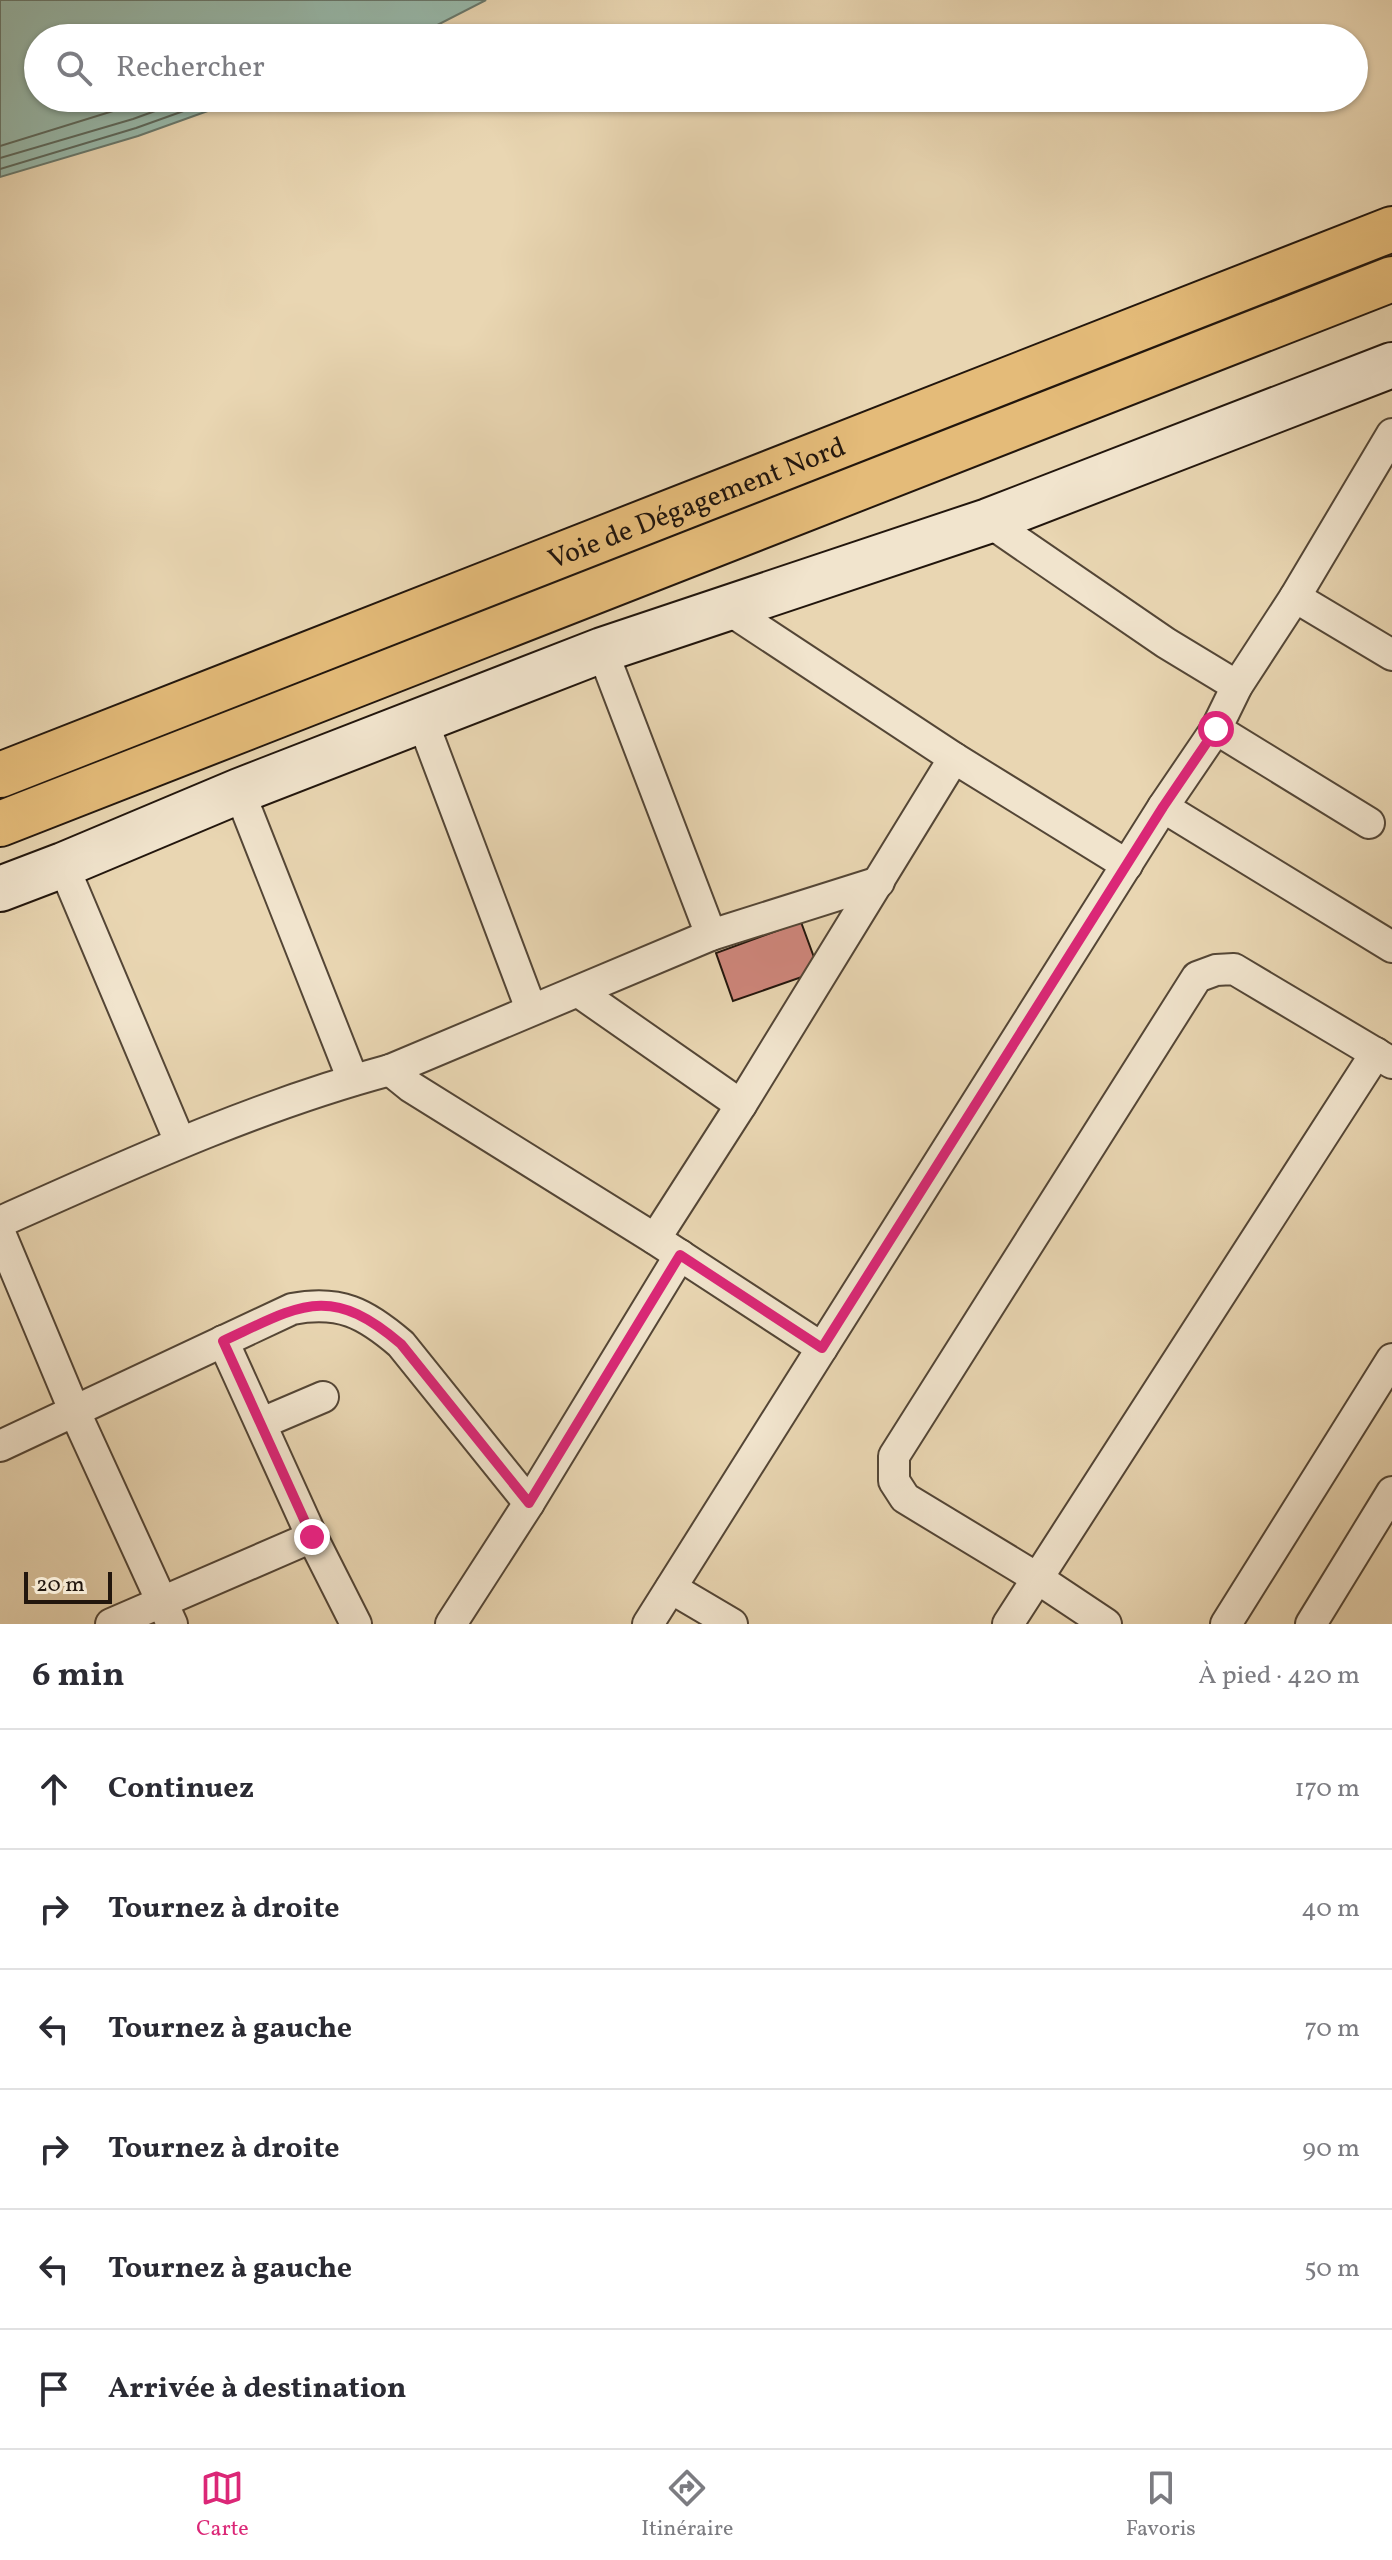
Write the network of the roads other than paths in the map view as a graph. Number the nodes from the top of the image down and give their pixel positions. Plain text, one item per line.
1 (1392, 229) edge
2 (1392, 279) edge
3 (1392, 365) edge
4 (1392, 434) edge
5 (988, 521) junction
6 (1295, 597) junction
7 (725, 607) junction
8 (602, 650) junction
9 (1392, 655) edge
10 (1237, 686) junction
11 (422, 720) junction
12 (1216, 729) junction
13 (954, 758) junction
14 (0, 775) edge
15 (239, 791) junction
16 (1163, 807) junction
17 (1369, 823) dead end
18 (0, 824) edge
19 (63, 865) junction
20 (1127, 865) junction
21 (879, 882) junction
22 (0, 889) edge
23 (711, 935) junction
24 (1392, 947) edge
25 (579, 992) junction
26 (531, 1009) junction
27 (1384, 1058) edge
28 (390, 1070) junction
29 (353, 1080) junction
30 (741, 1105) junction
31 (180, 1142) junction
32 (0, 1222) edge
33 (0, 1233) edge
34 (667, 1247) junction
35 (223, 1341) junction
36 (822, 1348) junction
37 (1392, 1359) edge
38 (323, 1397) dead end
39 (74, 1410) junction
40 (262, 1423) junction
41 (0, 1446) edge
42 (1392, 1492) edge
43 (529, 1503) junction
44 (312, 1537) junction
45 (1037, 1578) junction
46 (671, 1588) junction
47 (167, 1613) edge
48 (111, 1624) edge
49 (356, 1624) edge
50 (451, 1624) edge
51 (648, 1624) edge
52 (732, 1624) edge
53 (1008, 1624) edge
54 (1106, 1624) edge
55 (1226, 1624) edge
56 (1311, 1624) edge

1 - 14 highway, Voie de Dégagement Nord
2 - 18 highway, Voie de Dégagement Nord
3 - 5 main road
4 - 6 street
5 - 7 main road
5 - 10 street
6 - 9 street
6 - 10 street
7 - 8 main road
7 - 13 street
8 - 11 main road
8 - 23 street
10 - 12 street
11 - 15 main road
11 - 26 street
12 - 16 street
12 - 17 street
13 - 20 street
13 - 21 street
15 - 19 main road
15 - 29 street
16 - 20 street
16 - 24 street
19 - 22 main road
19 - 31 street
20 - 36 street
21 - 23 street
21 - 30 street
23 - 25 street
25 - 26 street
25 - 30 street
26 - 28 street
27 - 45 street
27 - 45 street
28 - 29 street
28 - 34 street
29 - 31 street
30 - 34 street
31 - 32 street
33 - 39 street
34 - 36 street
34 - 43 street
35 - 39 street
35 - 40 street
35 - 43 street
36 - 46 street
37 - 55 street
38 - 40 street
39 - 41 street
39 - 47 street
40 - 44 street
42 - 56 street
43 - 50 street
44 - 47 street
44 - 49 street
45 - 53 street
45 - 54 street
46 - 51 street
46 - 52 street
47 - 48 street

